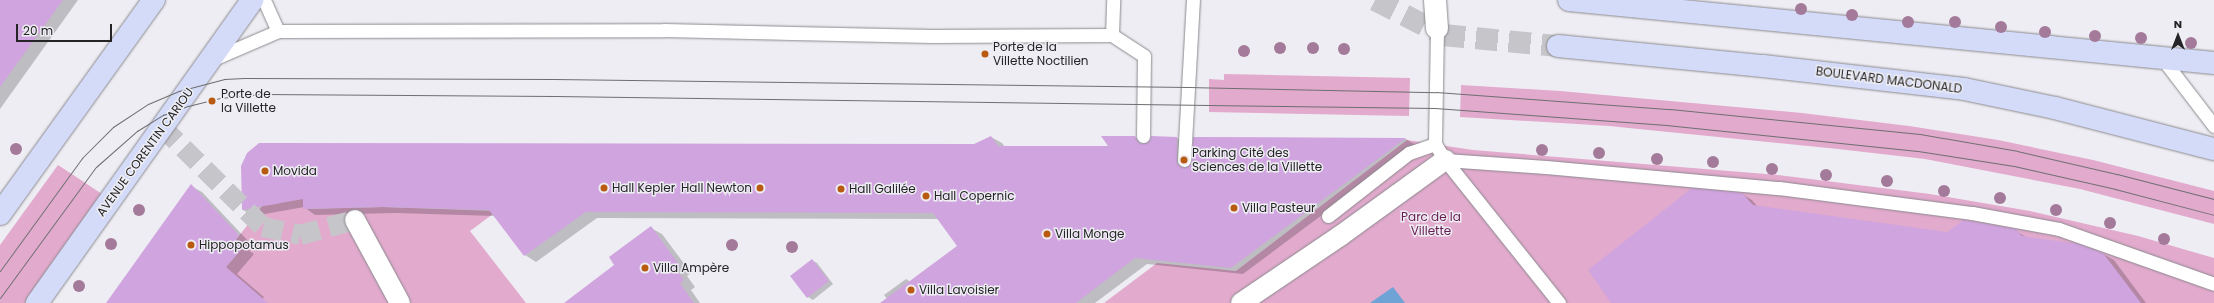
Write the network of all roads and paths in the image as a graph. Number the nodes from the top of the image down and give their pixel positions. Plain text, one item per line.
1 (154, 0) edge
2 (252, 0) edge
3 (264, 0) edge
4 (1113, 0) edge
5 (1193, 0) edge
6 (1435, 0) edge
7 (1569, 0) edge
8 (1437, 28) joint
9 (278, 31) junction
10 (1112, 35) junction
11 (1558, 46) tunnel mouth
12 (2162, 58) junction
13 (210, 61) junction
14 (2214, 63) edge
15 (2214, 126) edge
16 (1143, 136) dead end
17 (2214, 148) edge
18 (1440, 152) junction
19 (1184, 160) dead end
20 (0, 214) edge
21 (1328, 216) dead end
22 (355, 220) dead end
23 (2214, 284) edge
24 (37, 303) edge
25 (400, 303) edge
26 (1241, 303) edge
27 (1559, 303) edge

1 - 20 main road
2 - 13 main road, AVENUE CORENTIN CARIOU
3 - 9 lane
4 - 10 lane
5 - 19 lane
6 - 8 street
7 - 12 main road
8 - 18 lane
9 - 10 lane
9 - 13 lane
10 - 16 lane
11 - 17 main road, BOULEVARD MACDONALD
12 - 14 main road
12 - 15 lane
13 - 24 main road, AVENUE CORENTIN CARIOU
18 - 21 lane
18 - 23 lane
18 - 26 street
18 - 27 lane
22 - 25 street

